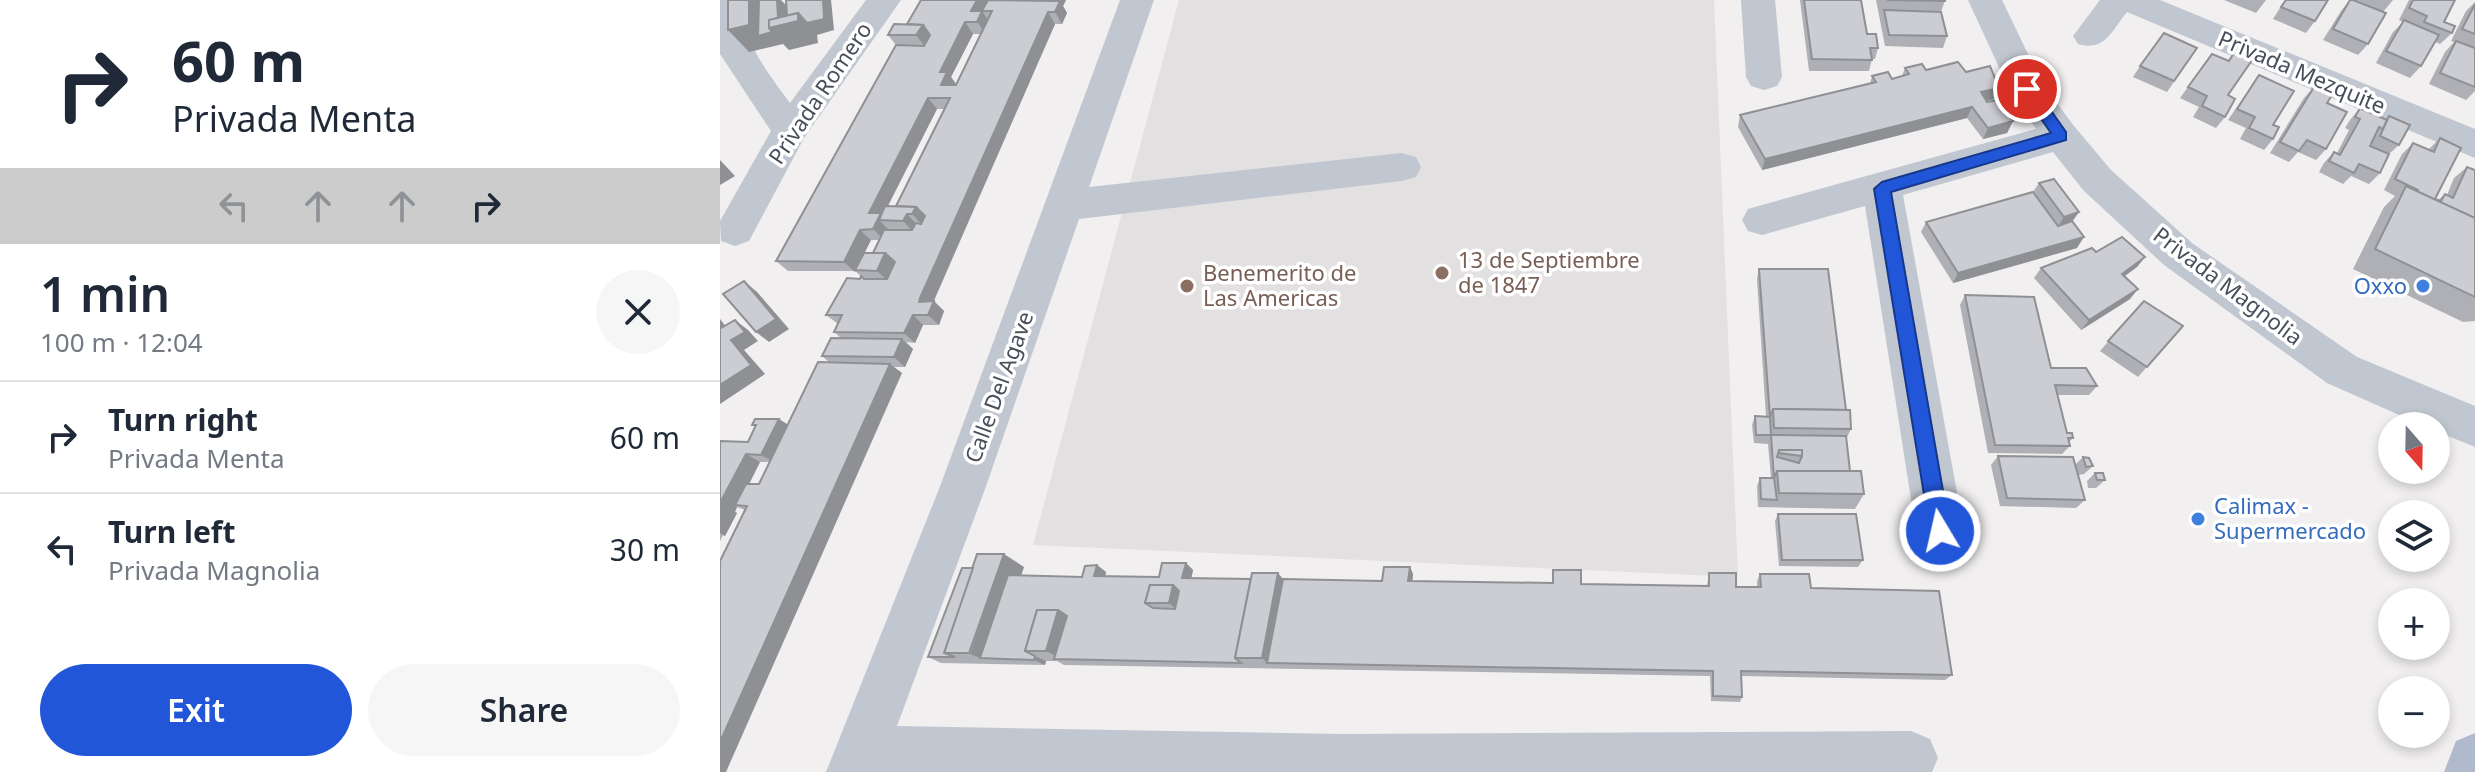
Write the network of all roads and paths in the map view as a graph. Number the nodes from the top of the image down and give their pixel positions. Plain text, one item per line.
1 (723, 0) edge
2 (884, 0) edge
3 (1137, 0) edge
4 (1758, 0) edge
5 (1985, 0) edge
6 (2118, 0) edge
7 (2129, 0) edge
8 (2090, 36) dead end
9 (1764, 77) dead end
10 (790, 130) junction
11 (2061, 136) junction
12 (2475, 144) edge
13 (1402, 167) dead end
14 (1882, 189) junction
15 (1065, 205) junction
16 (1762, 220) dead end
17 (735, 230) dead end
18 (2475, 427) edge
19 (1940, 531) dead end
20 (1911, 758) dead end
21 (2475, 760) edge
22 (858, 762) edge
23 (1343, 766) edge
24 (1753, 766) edge
25 (2471, 772) edge

1 - 10 street
2 - 10 street, Privada Romero
3 - 15 street, Calle Del Agave
4 - 9 street
5 - 11 street, Privada Magnolia
6 - 8 street
7 - 12 street, Privada Mezquite
10 - 17 street, Privada Romero
11 - 14 street
11 - 18 street, Privada Magnolia
13 - 15 street
14 - 16 street
14 - 19 street
15 - 22 street, Calle Del Agave
20 - 24 street
21 - 25 main road
22 - 23 street
23 - 24 street

